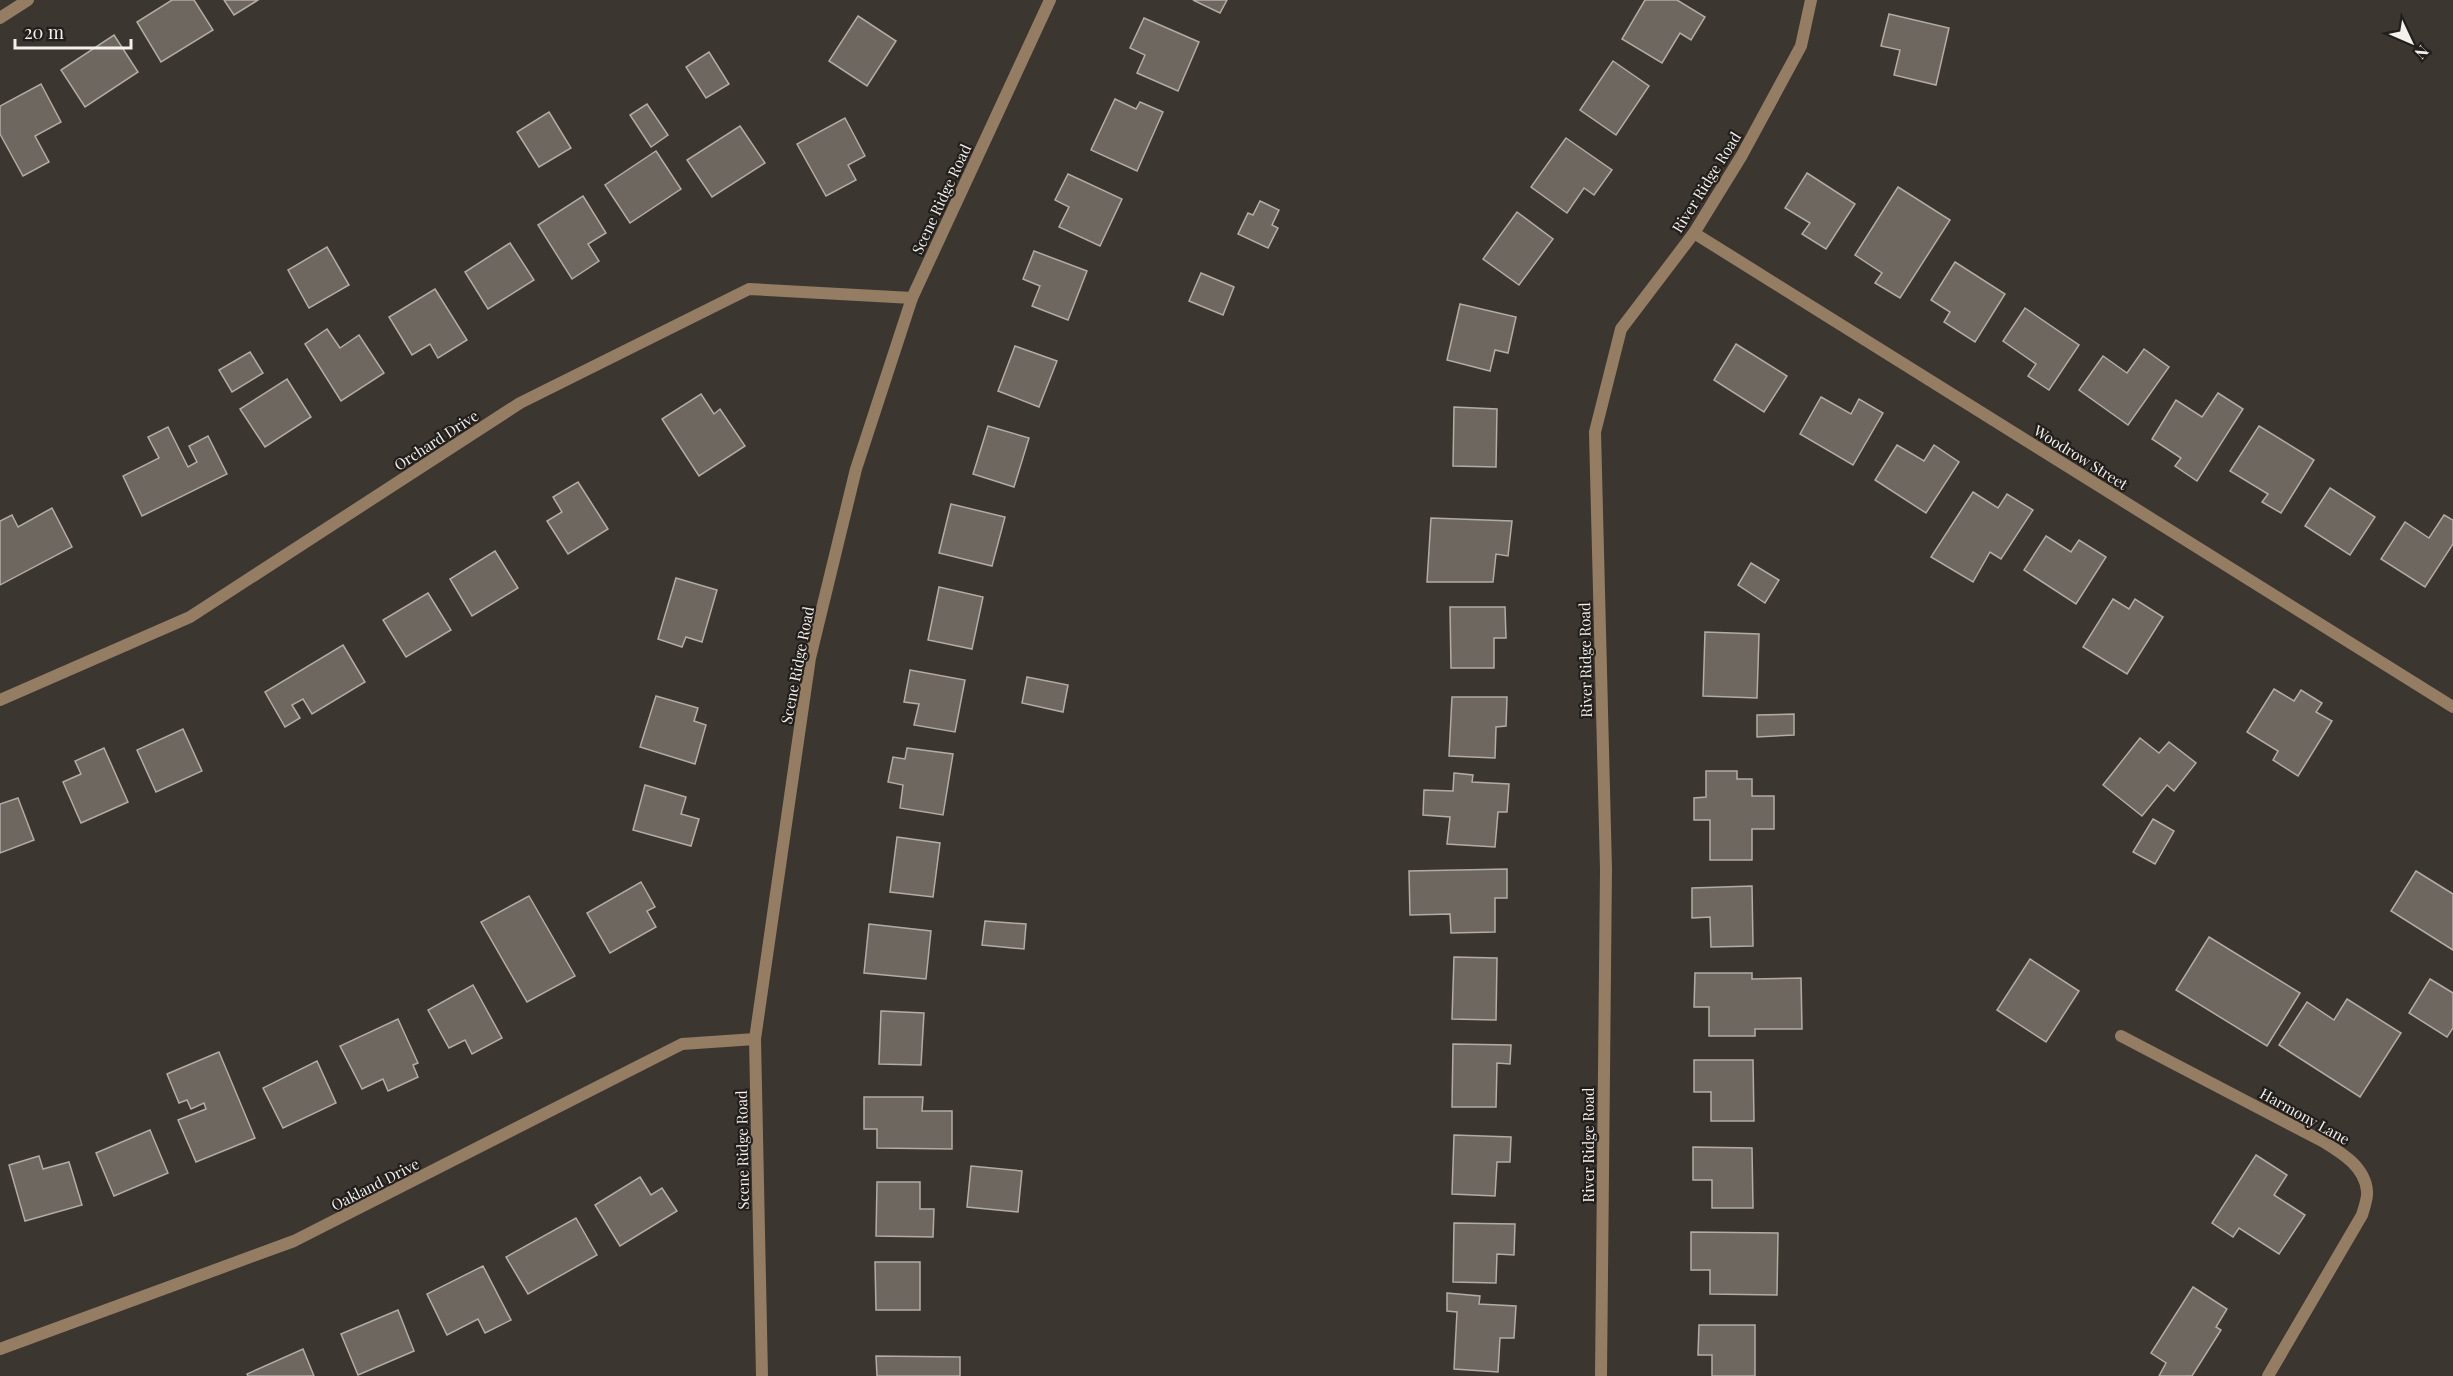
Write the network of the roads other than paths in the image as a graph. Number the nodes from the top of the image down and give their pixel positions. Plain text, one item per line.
1 (28, 0) edge
2 (1050, 0) edge
3 (1810, 0) edge
4 (0, 18) edge
5 (1694, 233) junction
6 (912, 298) junction
7 (0, 700) edge
8 (2453, 707) edge
9 (2121, 1036) dead end
10 (755, 1039) junction
11 (0, 1349) edge
12 (762, 1376) edge
13 (1601, 1376) edge
14 (2268, 1376) edge

1 - 4 street
2 - 6 street, Scene Ridge Road
3 - 5 street, River Ridge Road
5 - 8 street, Woodrow Street
5 - 13 street, River Ridge Road
6 - 7 street, Orchard Drive
6 - 10 street, Scene Ridge Road
9 - 14 street, Harmony Lane
10 - 11 street, Oakland Drive
10 - 12 street, Scene Ridge Road

